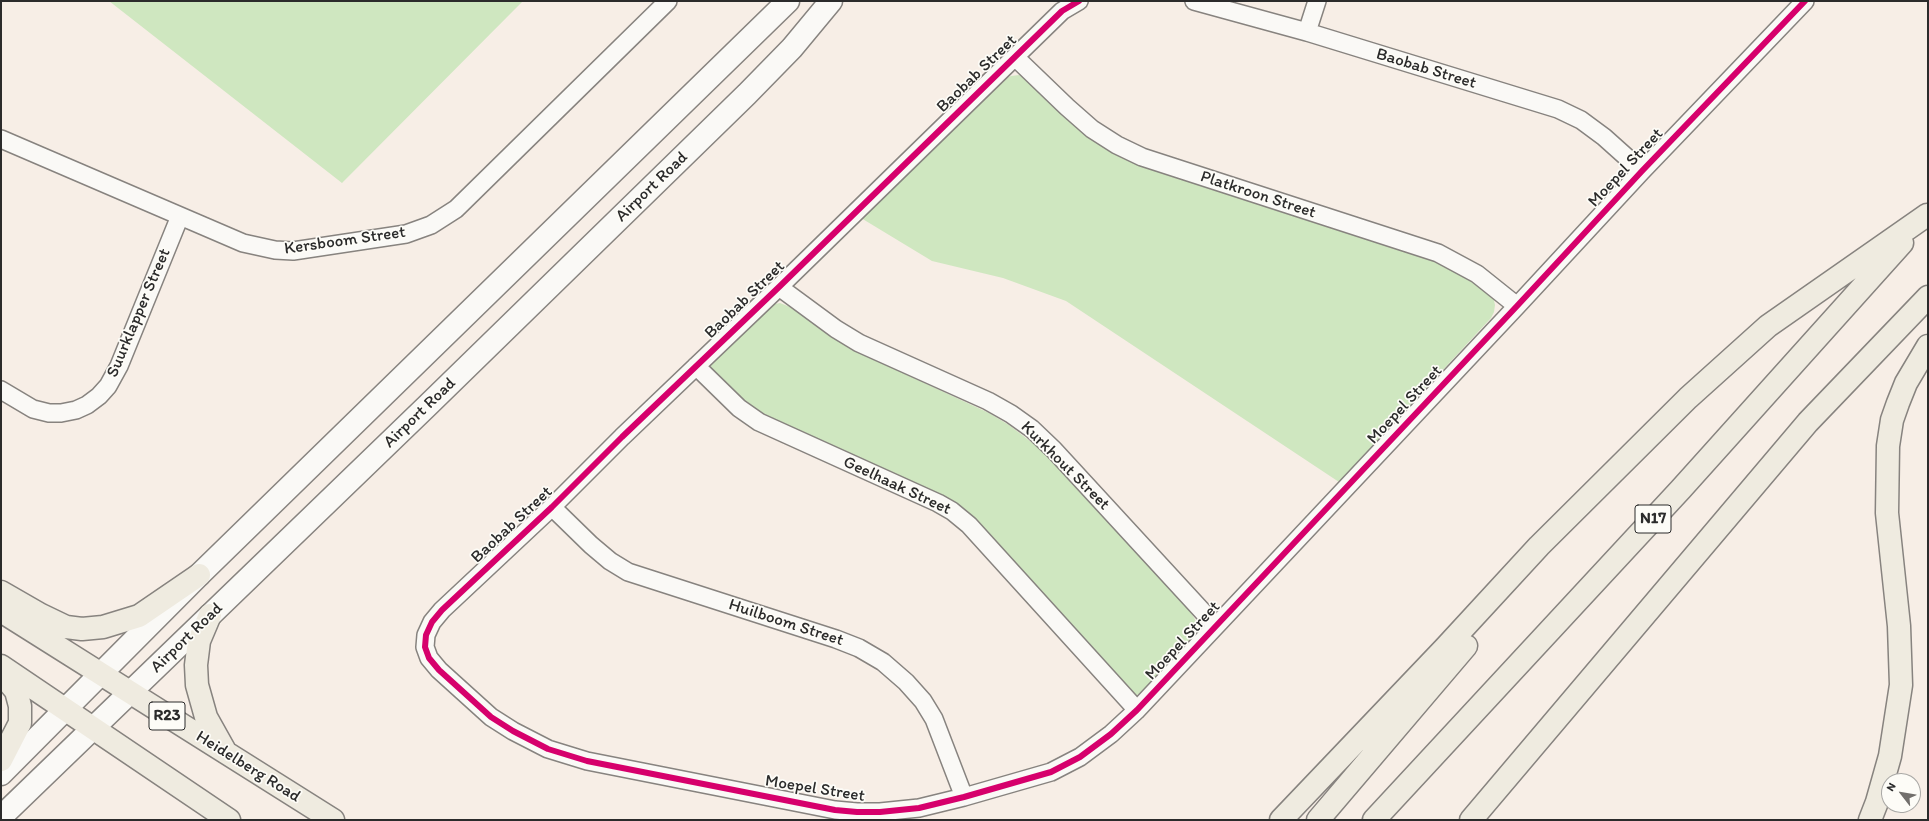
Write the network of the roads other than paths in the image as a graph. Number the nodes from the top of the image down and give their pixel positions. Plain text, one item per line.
1 (668, 1) edge
2 (788, 1) edge
3 (830, 1) edge
4 (1079, 1) edge
5 (1194, 1) edge
6 (1317, 1) edge
7 (1805, 1) edge
8 (1307, 32) junction
9 (1015, 57) junction
10 (1, 139) edge
11 (1642, 171) junction
12 (1928, 214) edge
13 (180, 216) junction
14 (779, 287) junction
15 (1928, 297) edge
16 (1517, 306) junction
17 (1928, 346) edge
18 (696, 366) junction
19 (1, 390) edge
20 (1688, 398) junction
21 (552, 507) junction
22 (199, 575) junction
23 (1, 592) edge
24 (1, 611) edge
25 (210, 615) junction
26 (432, 622) joint
27 (1216, 626) junction
28 (1, 666) edge
29 (1, 673) edge
30 (100, 674) junction
31 (130, 693) junction
32 (65, 709) junction
33 (1137, 710) junction
34 (93, 728) junction
35 (227, 753) junction
36 (1, 760) edge
37 (1, 774) edge
38 (964, 797) junction
39 (1, 817) edge
40 (229, 820) edge
41 (333, 820) edge
42 (1281, 820) edge
43 (1318, 820) edge
44 (1374, 820) edge
45 (1471, 820) edge
46 (1870, 820) edge

1 - 13 street, Kersboom Street
2 - 22 main road, Airport Road
3 - 25 main road, Airport Road
4 - 9 street, Baobab Street
5 - 8 street, Baobab Street
6 - 8 street
7 - 11 street, Moepel Street
8 - 11 street, Baobab Street
9 - 14 street, Baobab Street
9 - 16 street, Platkroon Street
10 - 13 street, Kersboom Street
11 - 16 street, Moepel Street
12 - 20 main road
12 - 44 main road, N17
13 - 19 street, Suurklapper Street
14 - 18 street, Baobab Street
14 - 27 street, Kurkhout Street
15 - 45 main road
16 - 27 street, Moepel Street
17 - 46 main road
18 - 21 street, Baobab Street
18 - 33 street, Geelhaak Street
20 - 42 main road
20 - 43 main road
21 - 26 street, Baobab Street
21 - 38 street, Huilboom Street
22 - 23 main road
22 - 30 main road, Airport Road
24 - 30 main road, Heidelberg Road / R23
25 - 31 main road, Airport Road
25 - 35 main road
26 - 38 street, Moepel Street
27 - 33 street, Moepel Street
28 - 32 main road
29 - 36 main road
30 - 31 main road, Heidelberg Road / R23
30 - 32 main road, Airport Road
31 - 34 main road, Airport Road
31 - 35 main road, Heidelberg Road / R23
32 - 34 main road
32 - 37 main road, Airport Road
33 - 38 street, Moepel Street
34 - 39 main road, Airport Road
34 - 40 main road
35 - 41 main road, Heidelberg Road / R23

